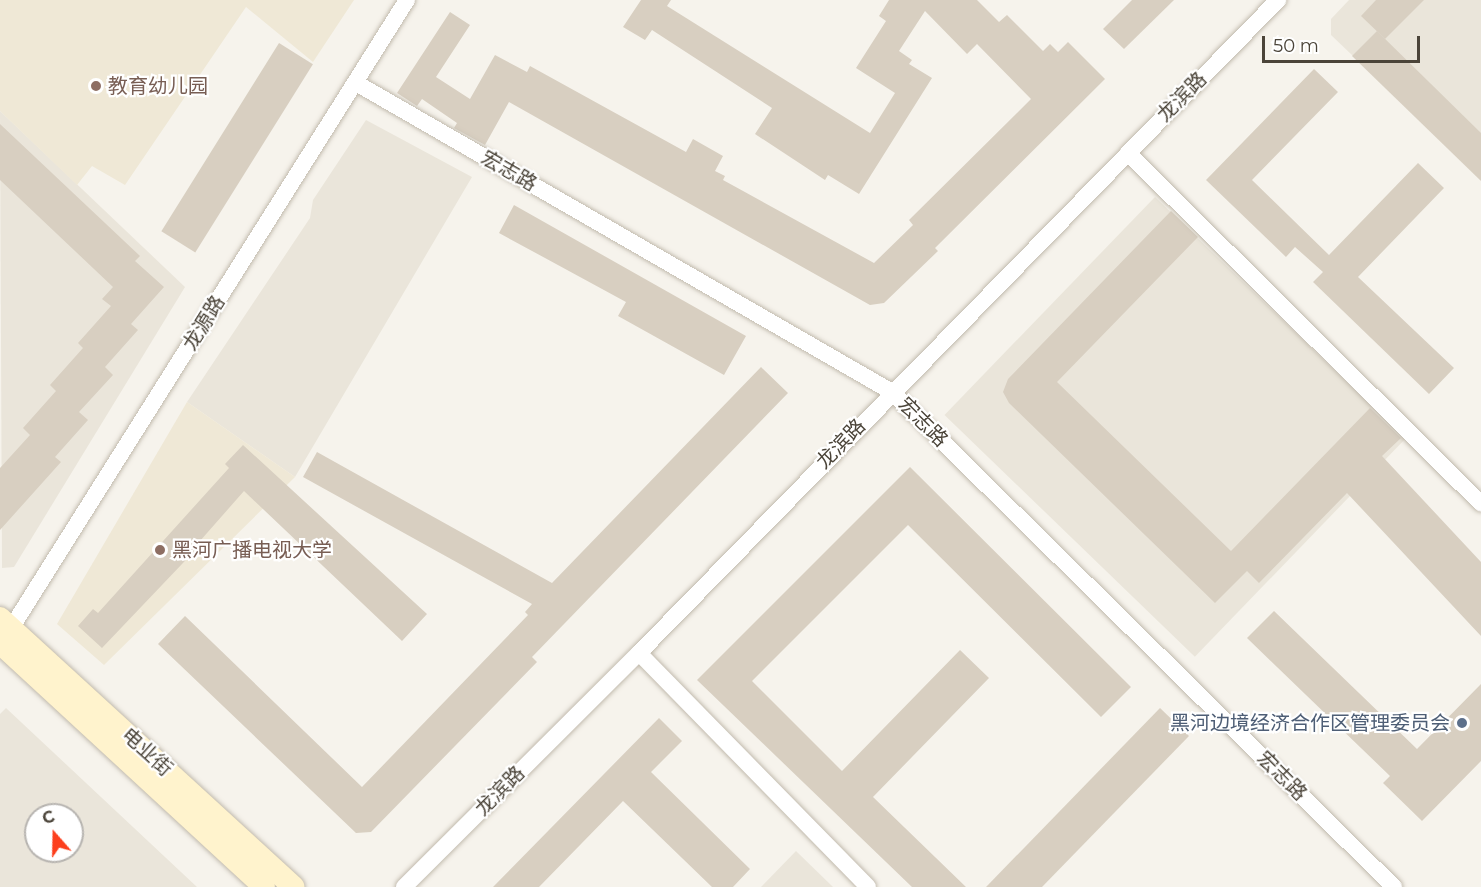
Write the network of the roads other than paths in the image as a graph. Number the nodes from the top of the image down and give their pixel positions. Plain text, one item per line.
1 (408, 0) edge
2 (1278, 0) edge
3 (356, 83) junction
4 (1128, 153) junction
5 (892, 392) junction
6 (1481, 503) edge
7 (3, 636) edge
8 (639, 653) junction
9 (264, 887) edge
10 (294, 887) edge
11 (404, 887) edge
12 (868, 887) edge
13 (1394, 887) edge

1 - 3 street, 龙源路
2 - 4 street, 龙滨路
3 - 5 street, 宏志路
3 - 7 street, 龙源路
4 - 5 street, 龙滨路
4 - 6 street
5 - 8 street, 龙滨路
5 - 13 street, 宏志路
7 - 9 street, 电业街
7 - 10 street, 电业街
8 - 11 street, 龙滨路
8 - 12 street

